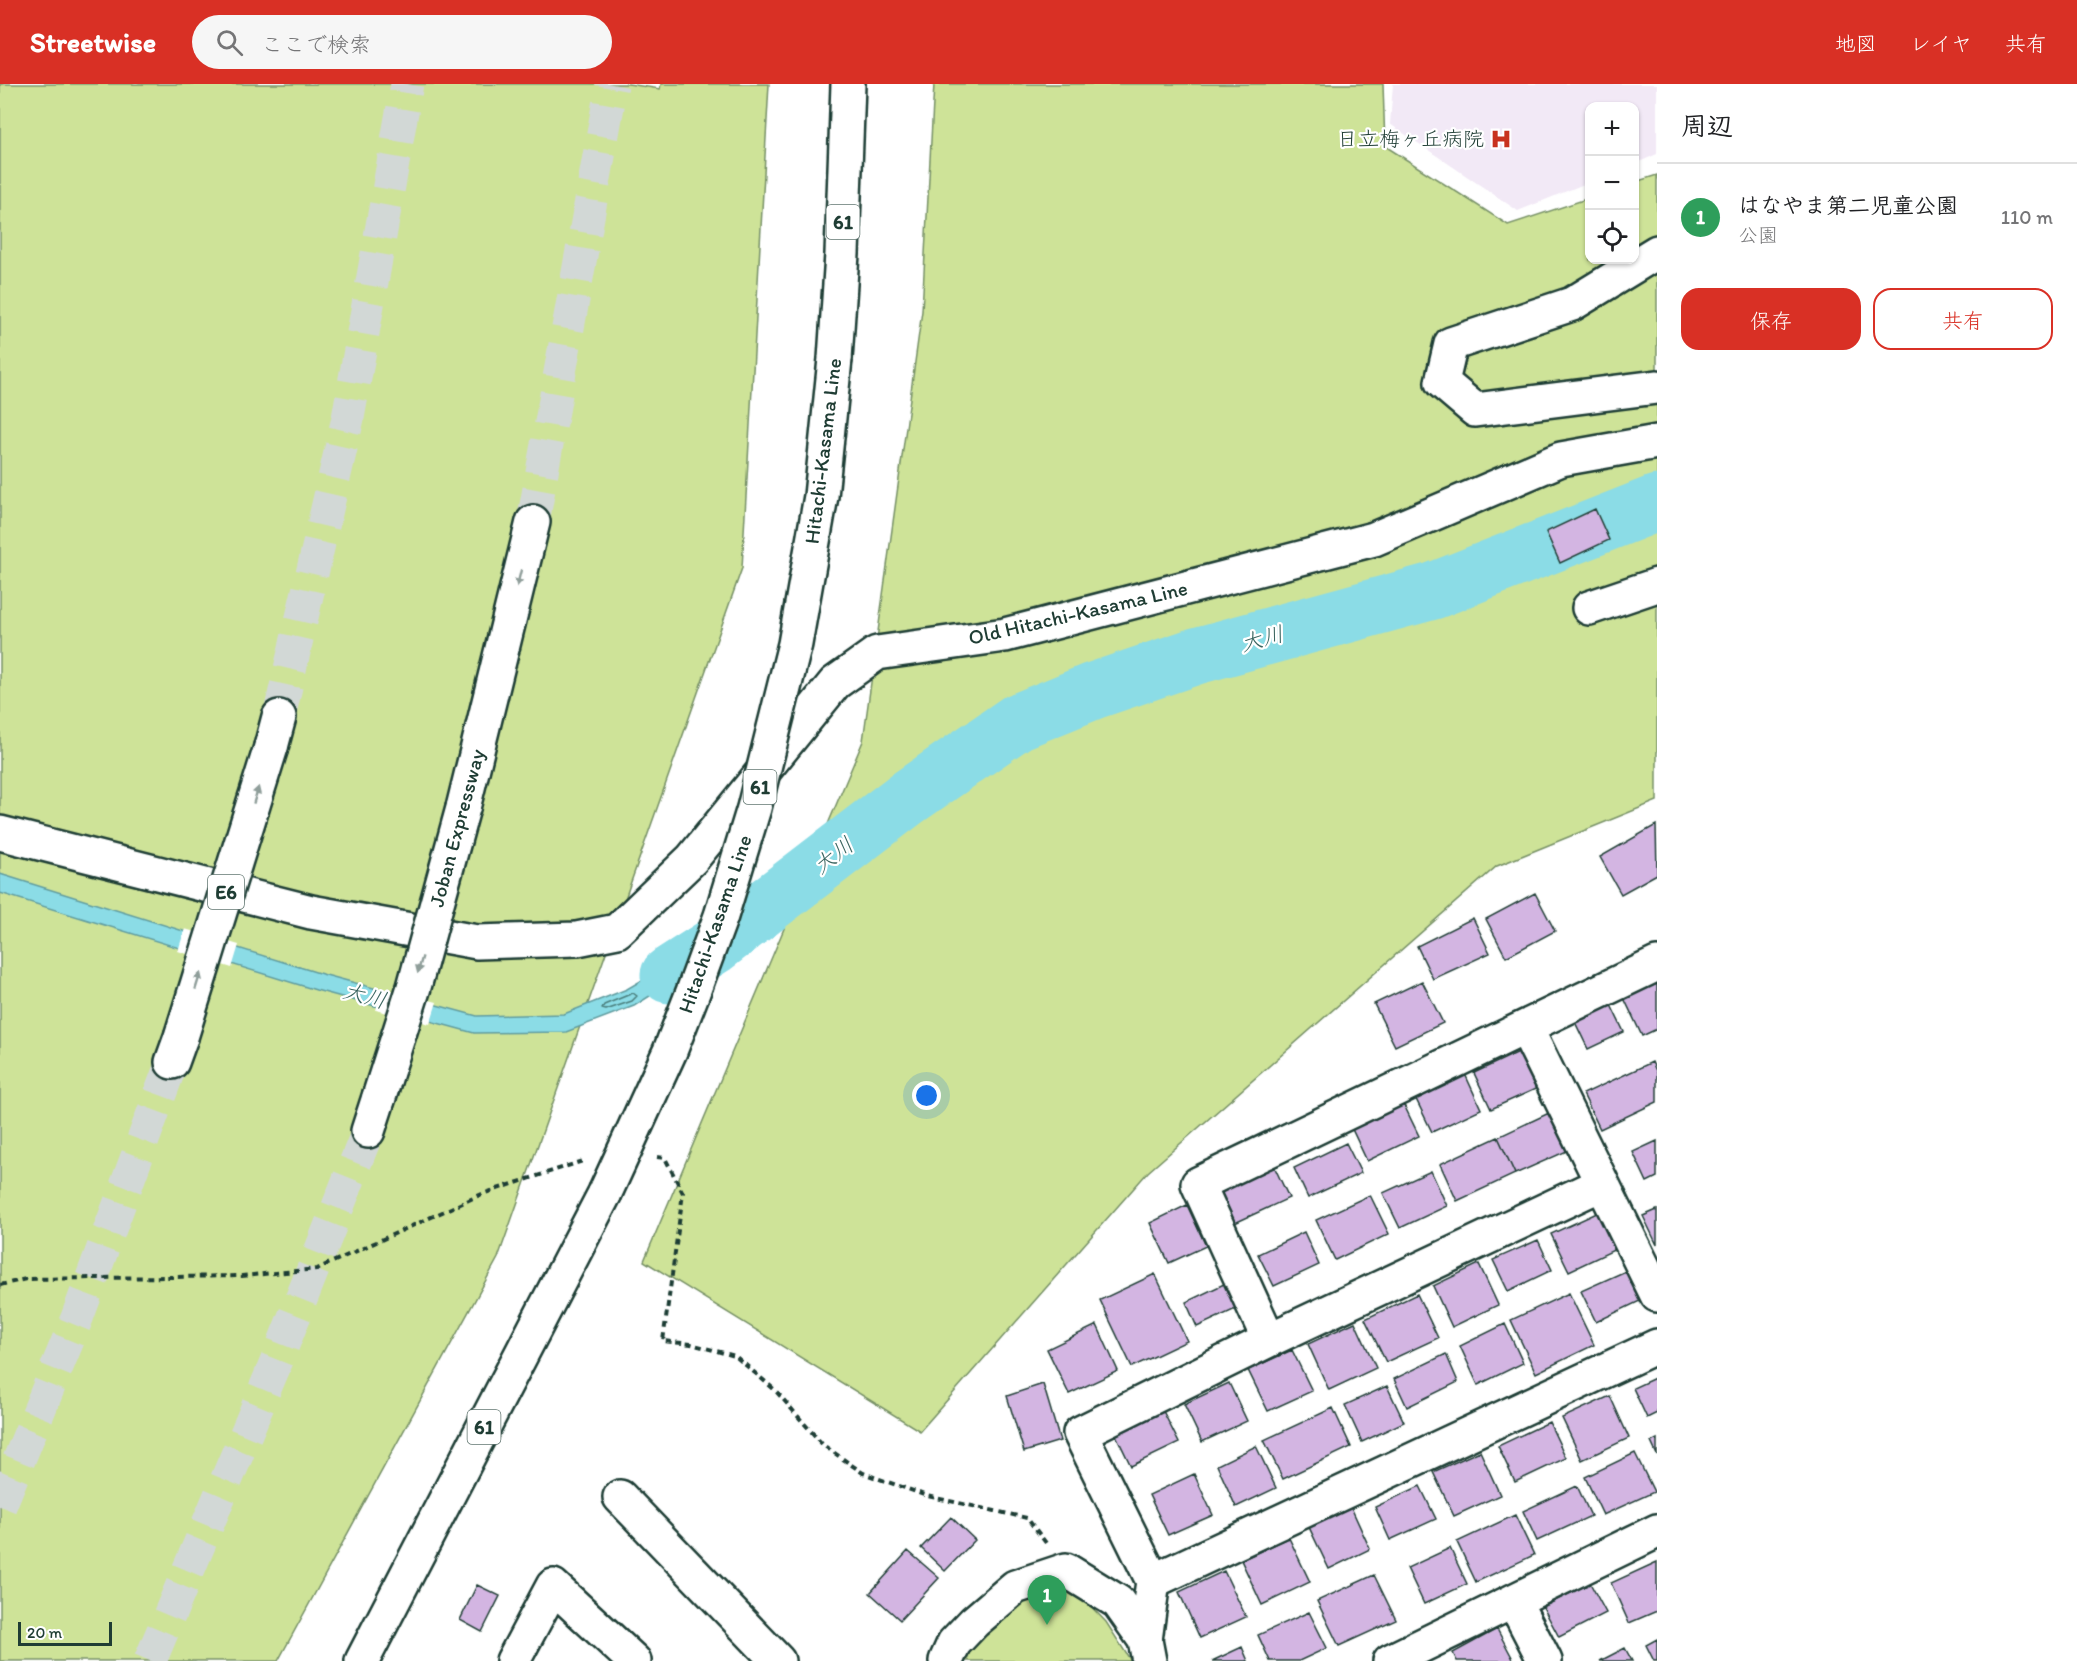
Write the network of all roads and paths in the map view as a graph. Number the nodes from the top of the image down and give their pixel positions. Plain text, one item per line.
1 (848, 84) edge
2 (1657, 252) edge
3 (1657, 387) edge
4 (1657, 442) edge
5 (533, 522) tunnel mouth
6 (1657, 585) edge
7 (1589, 608) dead end
8 (274, 732) tunnel mouth
9 (0, 833) edge
10 (1657, 964) edge
11 (1526, 1028) junction
12 (176, 1049) tunnel mouth
13 (368, 1131) tunnel mouth
14 (1601, 1184) junction
15 (1657, 1295) edge
16 (1269, 1340) junction
17 (1657, 1346) edge
18 (620, 1497) dead end
19 (1657, 1531) edge
20 (1153, 1581) junction
21 (1514, 1601) junction
22 (1147, 1650) edge
23 (362, 1661) edge
24 (513, 1661) edge
25 (633, 1661) edge
26 (778, 1661) edge
27 (946, 1661) edge
28 (1390, 1661) edge
29 (1545, 1661) edge

1 - 23 main road, Hitachi-Kasama Line / 61, bridge
2 - 3 main road
4 - 9 main road, Old Hitachi-Kasama Line
5 -> 13 main road, Joban Expressway, bridge
6 - 7 main road
12 -> 8 main road, E6, bridge
10 - 11 main road
11 - 14 main road
11 - 16 main road
14 - 15 main road
14 - 16 main road
16 - 20 main road
17 - 20 main road
18 - 26 main road
19 - 21 main road
20 - 22 main road
21 - 28 main road
21 - 29 main road
22 - 27 main road
24 - 25 main road

